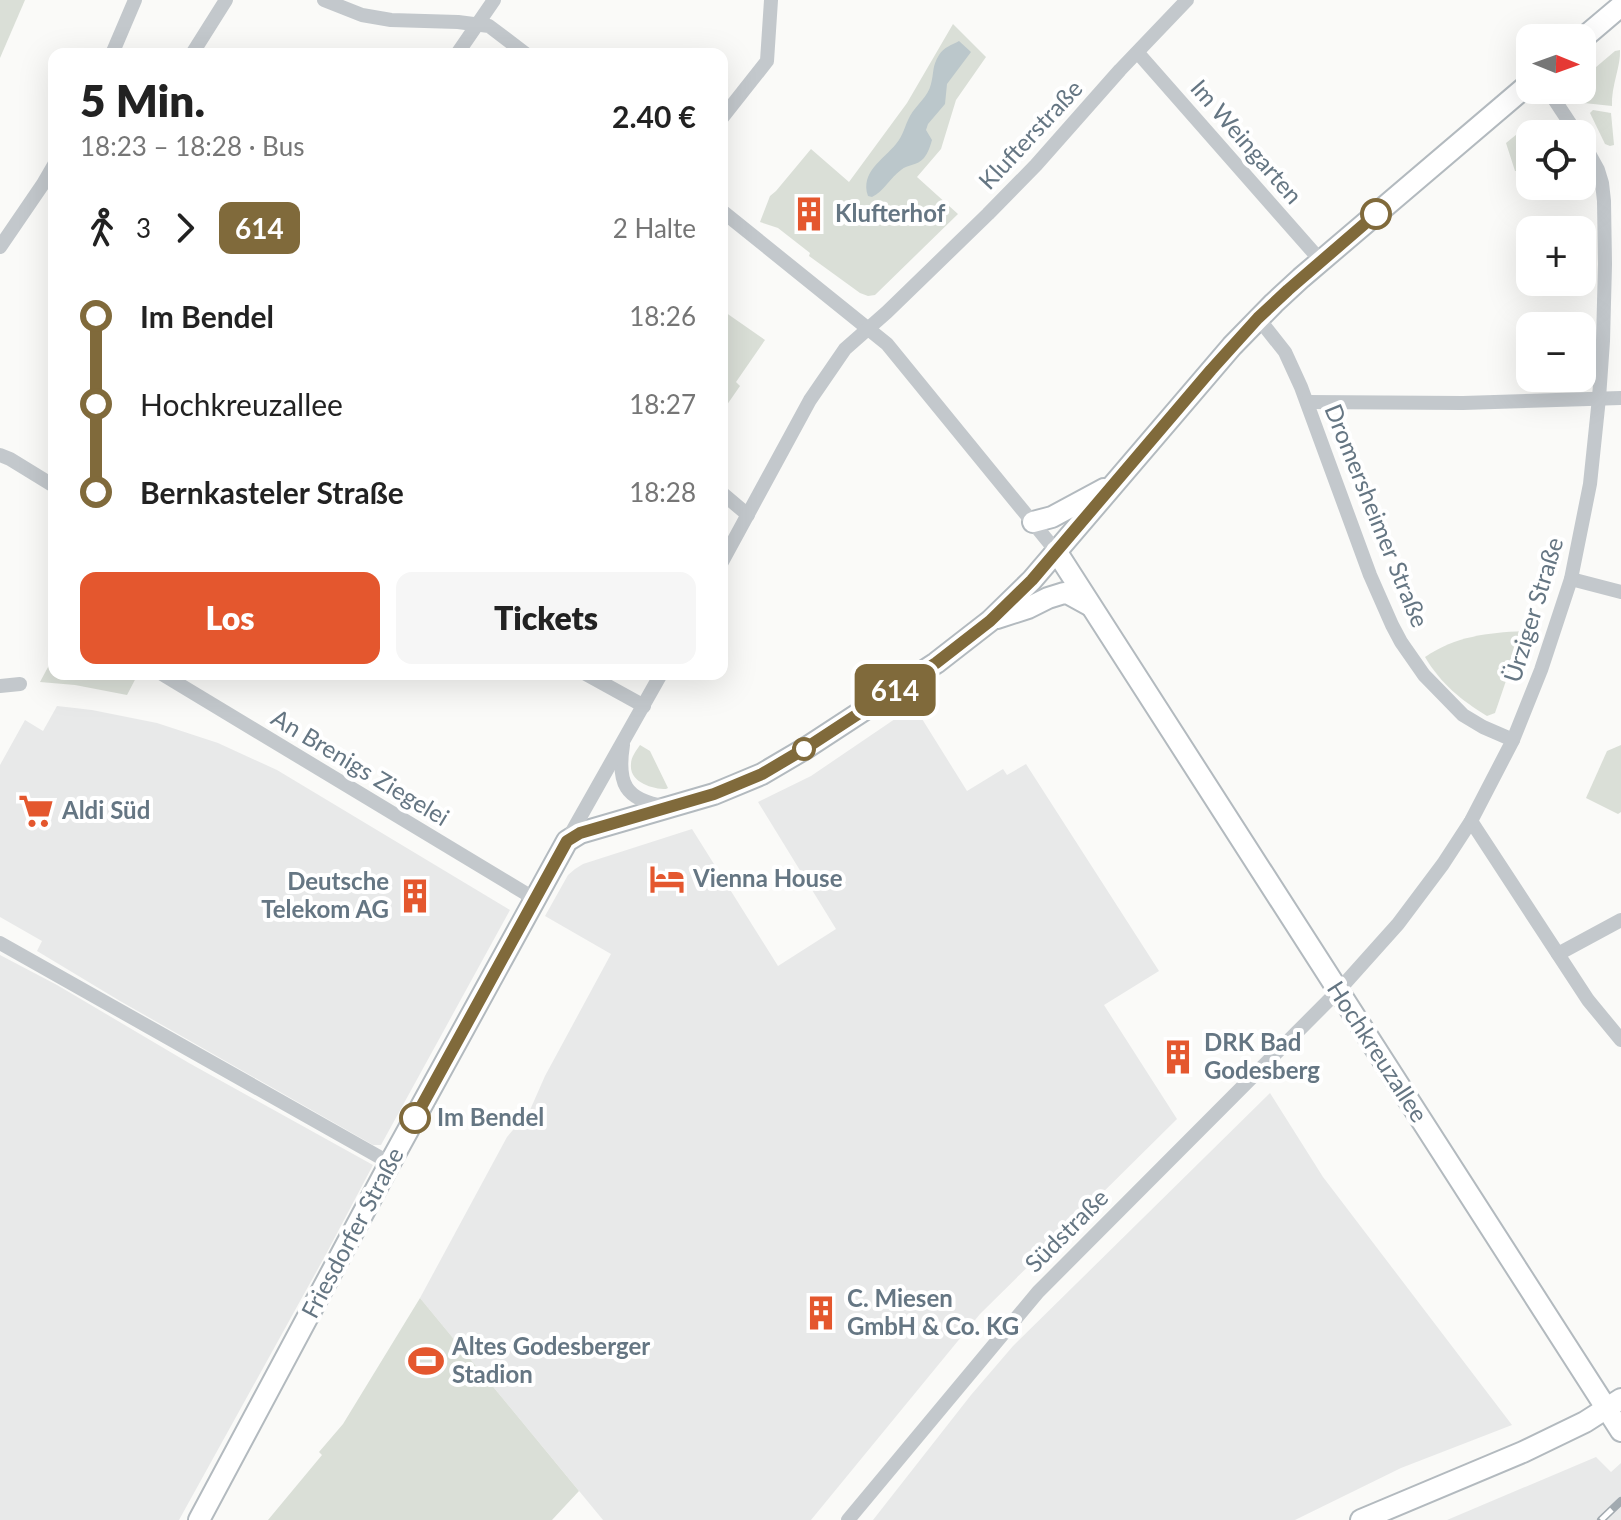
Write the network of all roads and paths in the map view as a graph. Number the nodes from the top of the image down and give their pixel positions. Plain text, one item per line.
1 (135, 0) edge
2 (226, 0) edge
3 (324, 0) edge
4 (494, 0) edge
5 (771, 0) edge
6 (1187, 0) edge
7 (1621, 6) edge
8 (476, 24) junction
9 (1596, 27) edge
10 (115, 48) edge
11 (196, 48) edge
12 (461, 48) edge
13 (519, 48) edge
14 (1138, 53) junction
15 (1516, 95) edge
16 (728, 110) edge
17 (1596, 166) edge
18 (48, 175) edge
19 (728, 216) edge
20 (0, 247) edge
21 (1321, 261) junction
22 (1258, 318) junction
23 (867, 328) junction
24 (1599, 398) junction
25 (1621, 398) edge
26 (1307, 402) junction
27 (0, 455) edge
28 (48, 482) edge
29 (1114, 484) junction
30 (728, 498) edge
31 (748, 515) junction
32 (1033, 522) junction
33 (728, 551) edge
34 (1056, 551) junction
35 (1571, 579) junction
36 (1621, 592) edge
37 (1092, 607) junction
38 (990, 621) junction
39 (172, 680) edge
40 (597, 680) edge
41 (658, 680) edge
42 (20, 684) dead end
43 (0, 686) edge
44 (644, 706) junction
45 (624, 737) junction
46 (1513, 740) junction
47 (673, 807) junction
48 (1471, 821) junction
49 (567, 841) junction
50 (535, 899) junction
51 (1621, 920) edge
52 (0, 943) edge
53 (1558, 954) junction
54 (1338, 991) junction
55 (1621, 1040) edge
56 (390, 1163) junction
57 (1614, 1404) edge
58 (1621, 1431) edge
59 (199, 1520) edge
60 (848, 1520) edge
61 (1361, 1520) edge

1 - 10 street
2 - 11 street
3 - 8 street
4 - 8 street
5 - 16 street
6 - 14 street, Klufterstraße
7 - 9 street
8 - 12 street
8 - 13 street
14 - 21 street, Im Weingarten
14 - 23 street, Klufterstraße
15 - 21 street
17 - 24 street, Ürziger Straße
18 - 20 street
19 - 23 street, Hochkreuzallee
21 - 22 street
22 - 26 street, Dromersheimer Straße
22 - 29 street
23 - 31 street
23 - 32 street, Hochkreuzallee
24 - 25 street
24 - 26 street
24 - 35 street, Ürziger Straße
26 - 46 street, Dromersheimer Straße
27 - 28 street
29 - 32 street
29 - 34 street
30 - 31 street
31 - 33 street
32 - 34 street, Hochkreuzallee
34 - 37 street, Hochkreuzallee
34 - 38 street
35 - 36 street
35 - 46 street, Ürziger Straße
37 - 38 street
37 - 54 street, Hochkreuzallee
38 - 47 street
39 - 50 street, An Brenigs Ziegelei
40 - 44 street
41 - 44 street, Friesdorfer Straße
42 - 43 street
44 - 45 street, Friesdorfer Straße
45 - 47 street, Friesdorfer Straße
45 - 49 street, Friesdorfer Straße
46 - 48 street, Ürziger Straße
47 - 49 street
48 - 53 street
48 - 54 street, Ürziger Straße
49 - 50 street, Friesdorfer Straße
50 - 56 street, Friesdorfer Straße
51 - 53 street
52 - 56 street
53 - 55 street
54 - 57 street, Hochkreuzallee
54 - 60 street, Südstraße
56 - 59 street, Friesdorfer Straße
57 - 58 street, Hochkreuzallee
57 - 61 street

